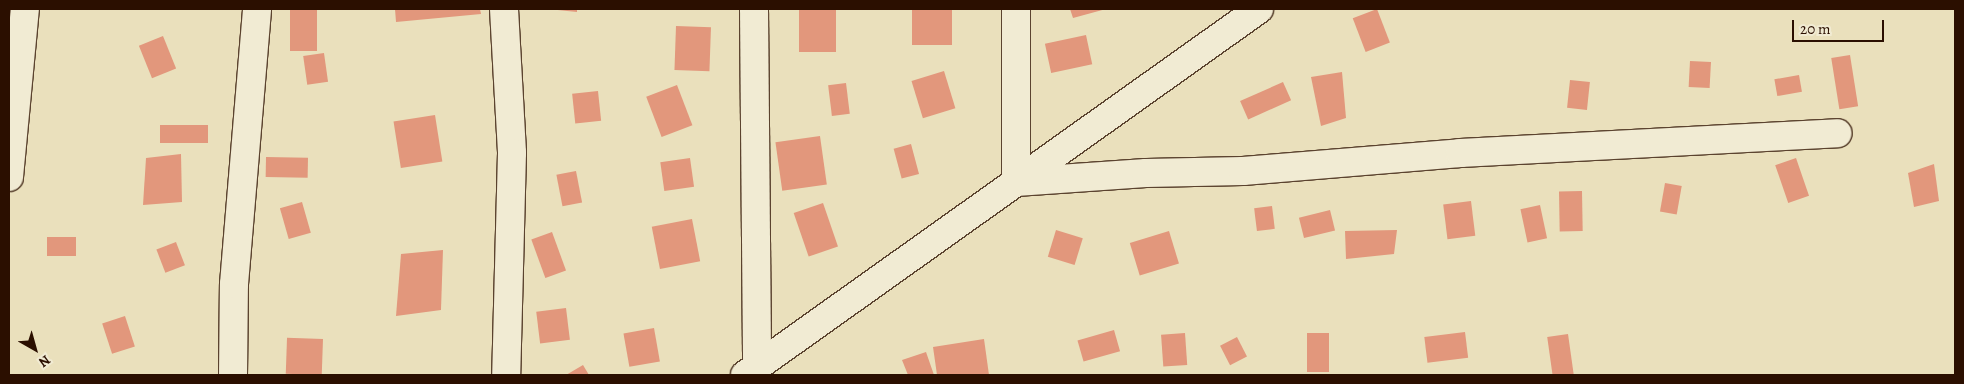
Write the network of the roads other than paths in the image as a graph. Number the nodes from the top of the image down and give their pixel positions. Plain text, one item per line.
1 (25, 9) edge
2 (257, 9) edge
3 (504, 9) edge
4 (754, 9) edge
5 (1016, 9) edge
6 (1260, 9) edge
7 (1837, 133) dead end
8 (9, 177) edge
9 (1016, 182) junction
10 (751, 371) edge
11 (233, 375) edge
12 (506, 375) edge

1 - 8 street
2 - 11 street
3 - 12 street
4 - 10 street
5 - 9 street
6 - 9 street
7 - 9 street
9 - 10 street

